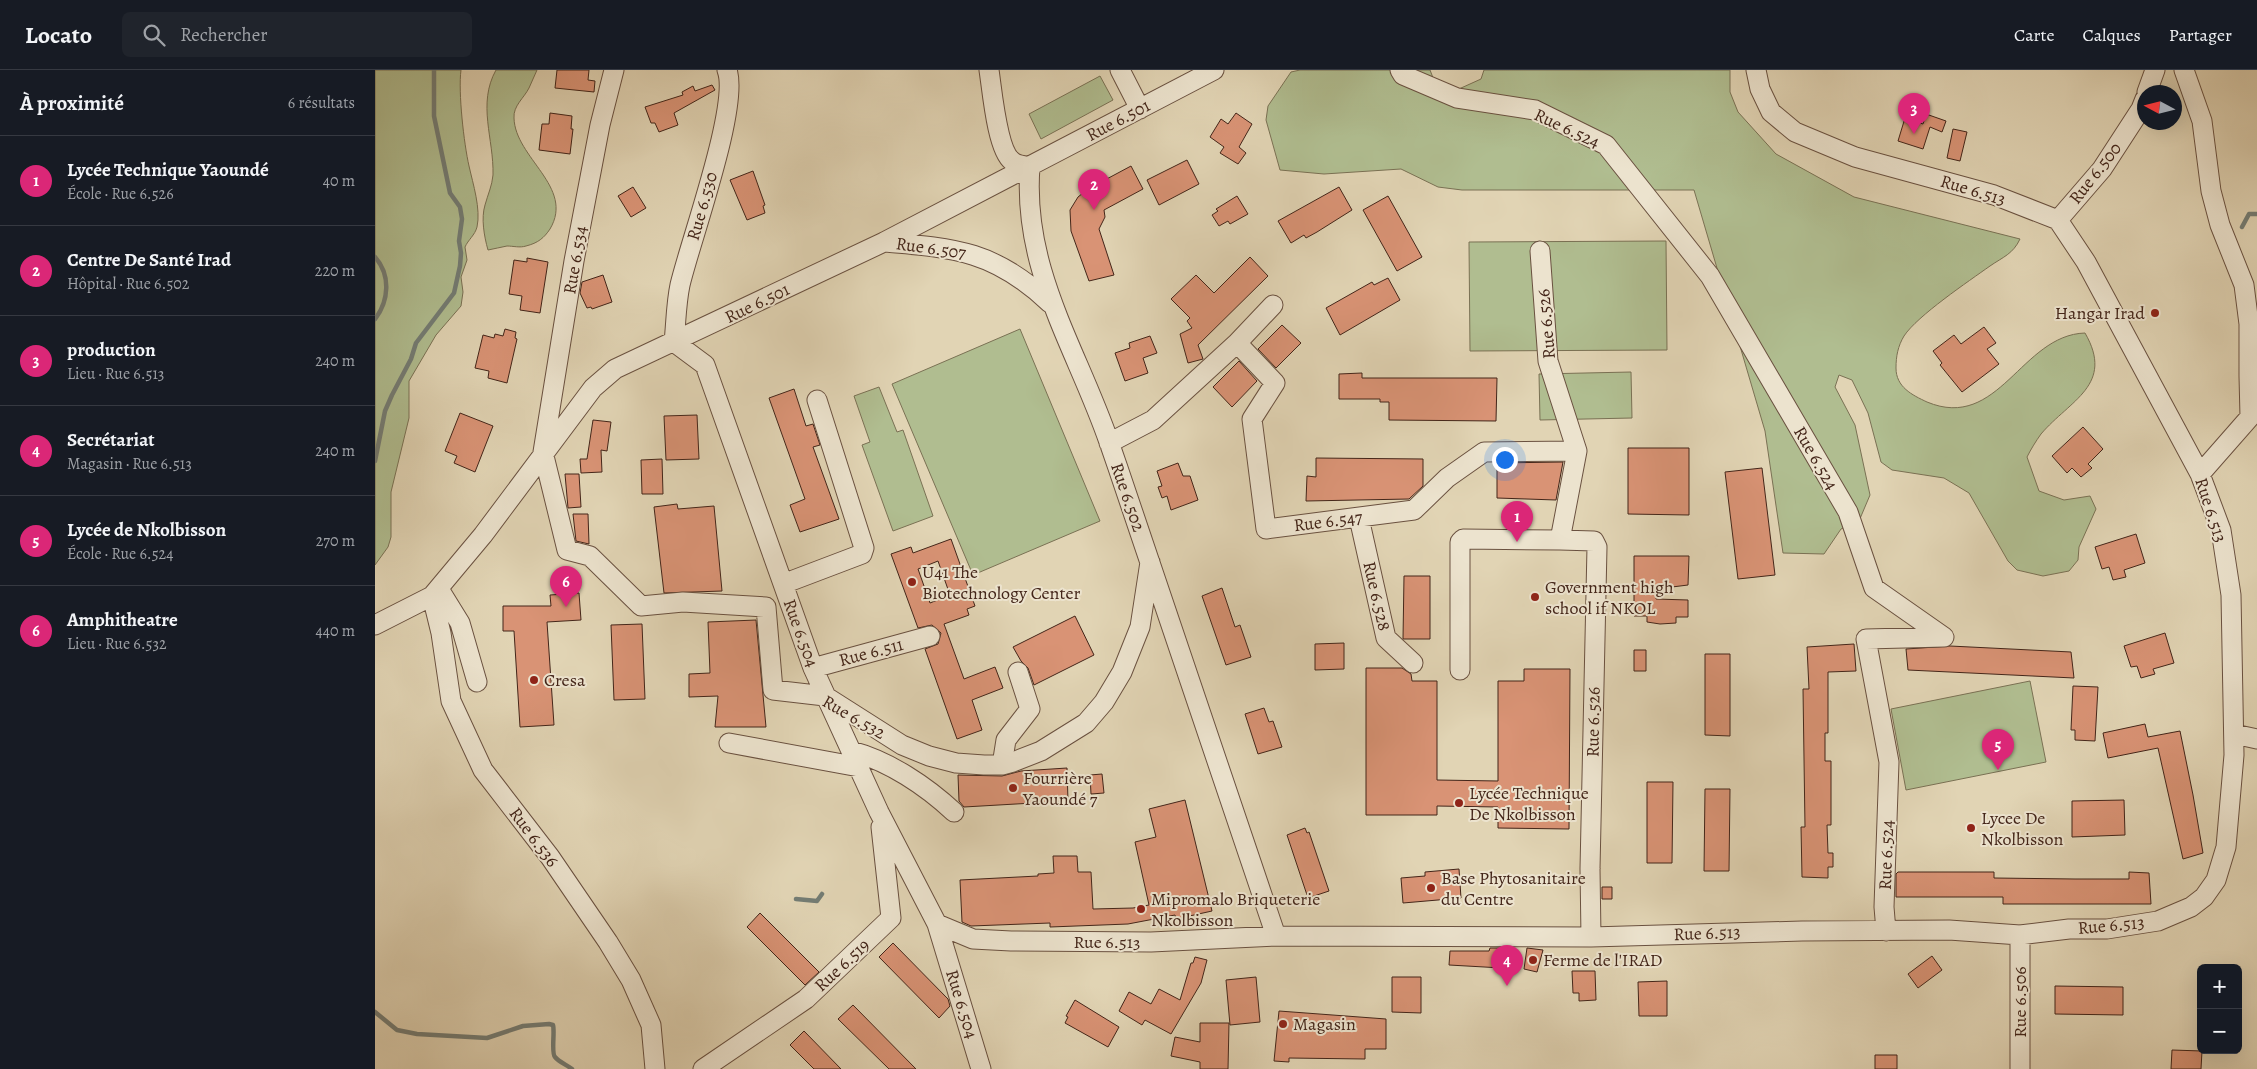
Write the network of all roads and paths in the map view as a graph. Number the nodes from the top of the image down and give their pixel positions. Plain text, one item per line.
1 (614, 70) edge
2 (727, 70) edge
3 (989, 70) edge
4 (1120, 70) edge
5 (1214, 70) edge
6 (1400, 70) edge
7 (1756, 70) edge
8 (2155, 70) edge
9 (2184, 70) edge
10 (2150, 85) edge
11 (1140, 109) junction
12 (2137, 115) edge
13 (1030, 167) junction
14 (2058, 220) junction
15 (884, 242) junction
16 (1540, 251) dead end
17 (1273, 305) dead end
18 (1053, 306) junction
19 (674, 342) junction
20 (1237, 343) junction
21 (2253, 370) edge
22 (817, 400) dead end
23 (1109, 443) junction
24 (1577, 451) junction
25 (543, 452) junction
26 (2200, 474) junction
27 (1359, 518) junction
28 (1560, 540) junction
29 (1150, 562) junction
30 (783, 584) junction
31 (435, 593) junction
32 (375, 624) edge
33 (930, 636) dead end
34 (1413, 663) dead end
35 (813, 668) junction
36 (1460, 670) dead end
37 (1018, 672) dead end
38 (477, 682) dead end
39 (825, 696) junction
40 (2234, 734) junction
41 (2257, 740) edge
42 (729, 743) dead end
43 (855, 759) junction
44 (1002, 765) junction
45 (879, 812) junction
46 (954, 812) dead end
47 (937, 924) junction
48 (1886, 931) junction
49 (2020, 935) junction
50 (1276, 936) junction
51 (1591, 937) junction
52 (655, 1069) edge
53 (703, 1069) edge
54 (981, 1069) edge
55 (2020, 1069) edge

1 - 25 street, Rue 6.534
2 - 19 street, Rue 6.530
3 - 13 street
4 - 11 street
5 - 11 street, Rue 6.501
6 - 48 street, Rue 6.524
7 - 14 street, Rue 6.513
8 - 10 street
9 - 21 street
11 - 13 street, Rue 6.501
12 - 14 street, Rue 6.500
13 - 15 street, Rue 6.501
13 - 18 street, Rue 6.502
14 - 26 street, Rue 6.513
15 - 18 street, Rue 6.507
15 - 19 street, Rue 6.501
16 - 24 street, Rue 6.526
17 - 20 street
18 - 23 street, Rue 6.502
19 - 25 street, Rue 6.501
19 - 30 street, Rue 6.504
20 - 23 street
20 - 27 street, Rue 6.547
21 - 26 street
22 - 30 street
23 - 29 street, Rue 6.502
24 - 27 street, Rue 6.547
24 - 28 street, Rue 6.526
25 - 31 street, Rue 6.501
25 - 39 street, Rue 6.532
26 - 40 street, Rue 6.513
27 - 34 street, Rue 6.528
28 - 36 street, Rue 6.526
28 - 51 street, Rue 6.526
29 - 44 street, Rue 6.532
29 - 50 street, Rue 6.502
30 - 35 street, Rue 6.504
31 - 32 street, Rue 6.501
31 - 38 street
31 - 52 street, Rue 6.536
33 - 35 street, Rue 6.511
35 - 39 street, Rue 6.504
37 - 44 street
39 - 43 street, Rue 6.504
39 - 44 street, Rue 6.532
40 - 41 street
40 - 49 street, Rue 6.513
42 - 43 street
43 - 45 street, Rue 6.504
43 - 46 street
45 - 47 street, Rue 6.504
45 - 53 street, Rue 6.519
47 - 50 street, Rue 6.513
47 - 54 street, Rue 6.504
48 - 49 street, Rue 6.513
48 - 51 street, Rue 6.513
49 - 55 street, Rue 6.506
50 - 51 street, Rue 6.513

